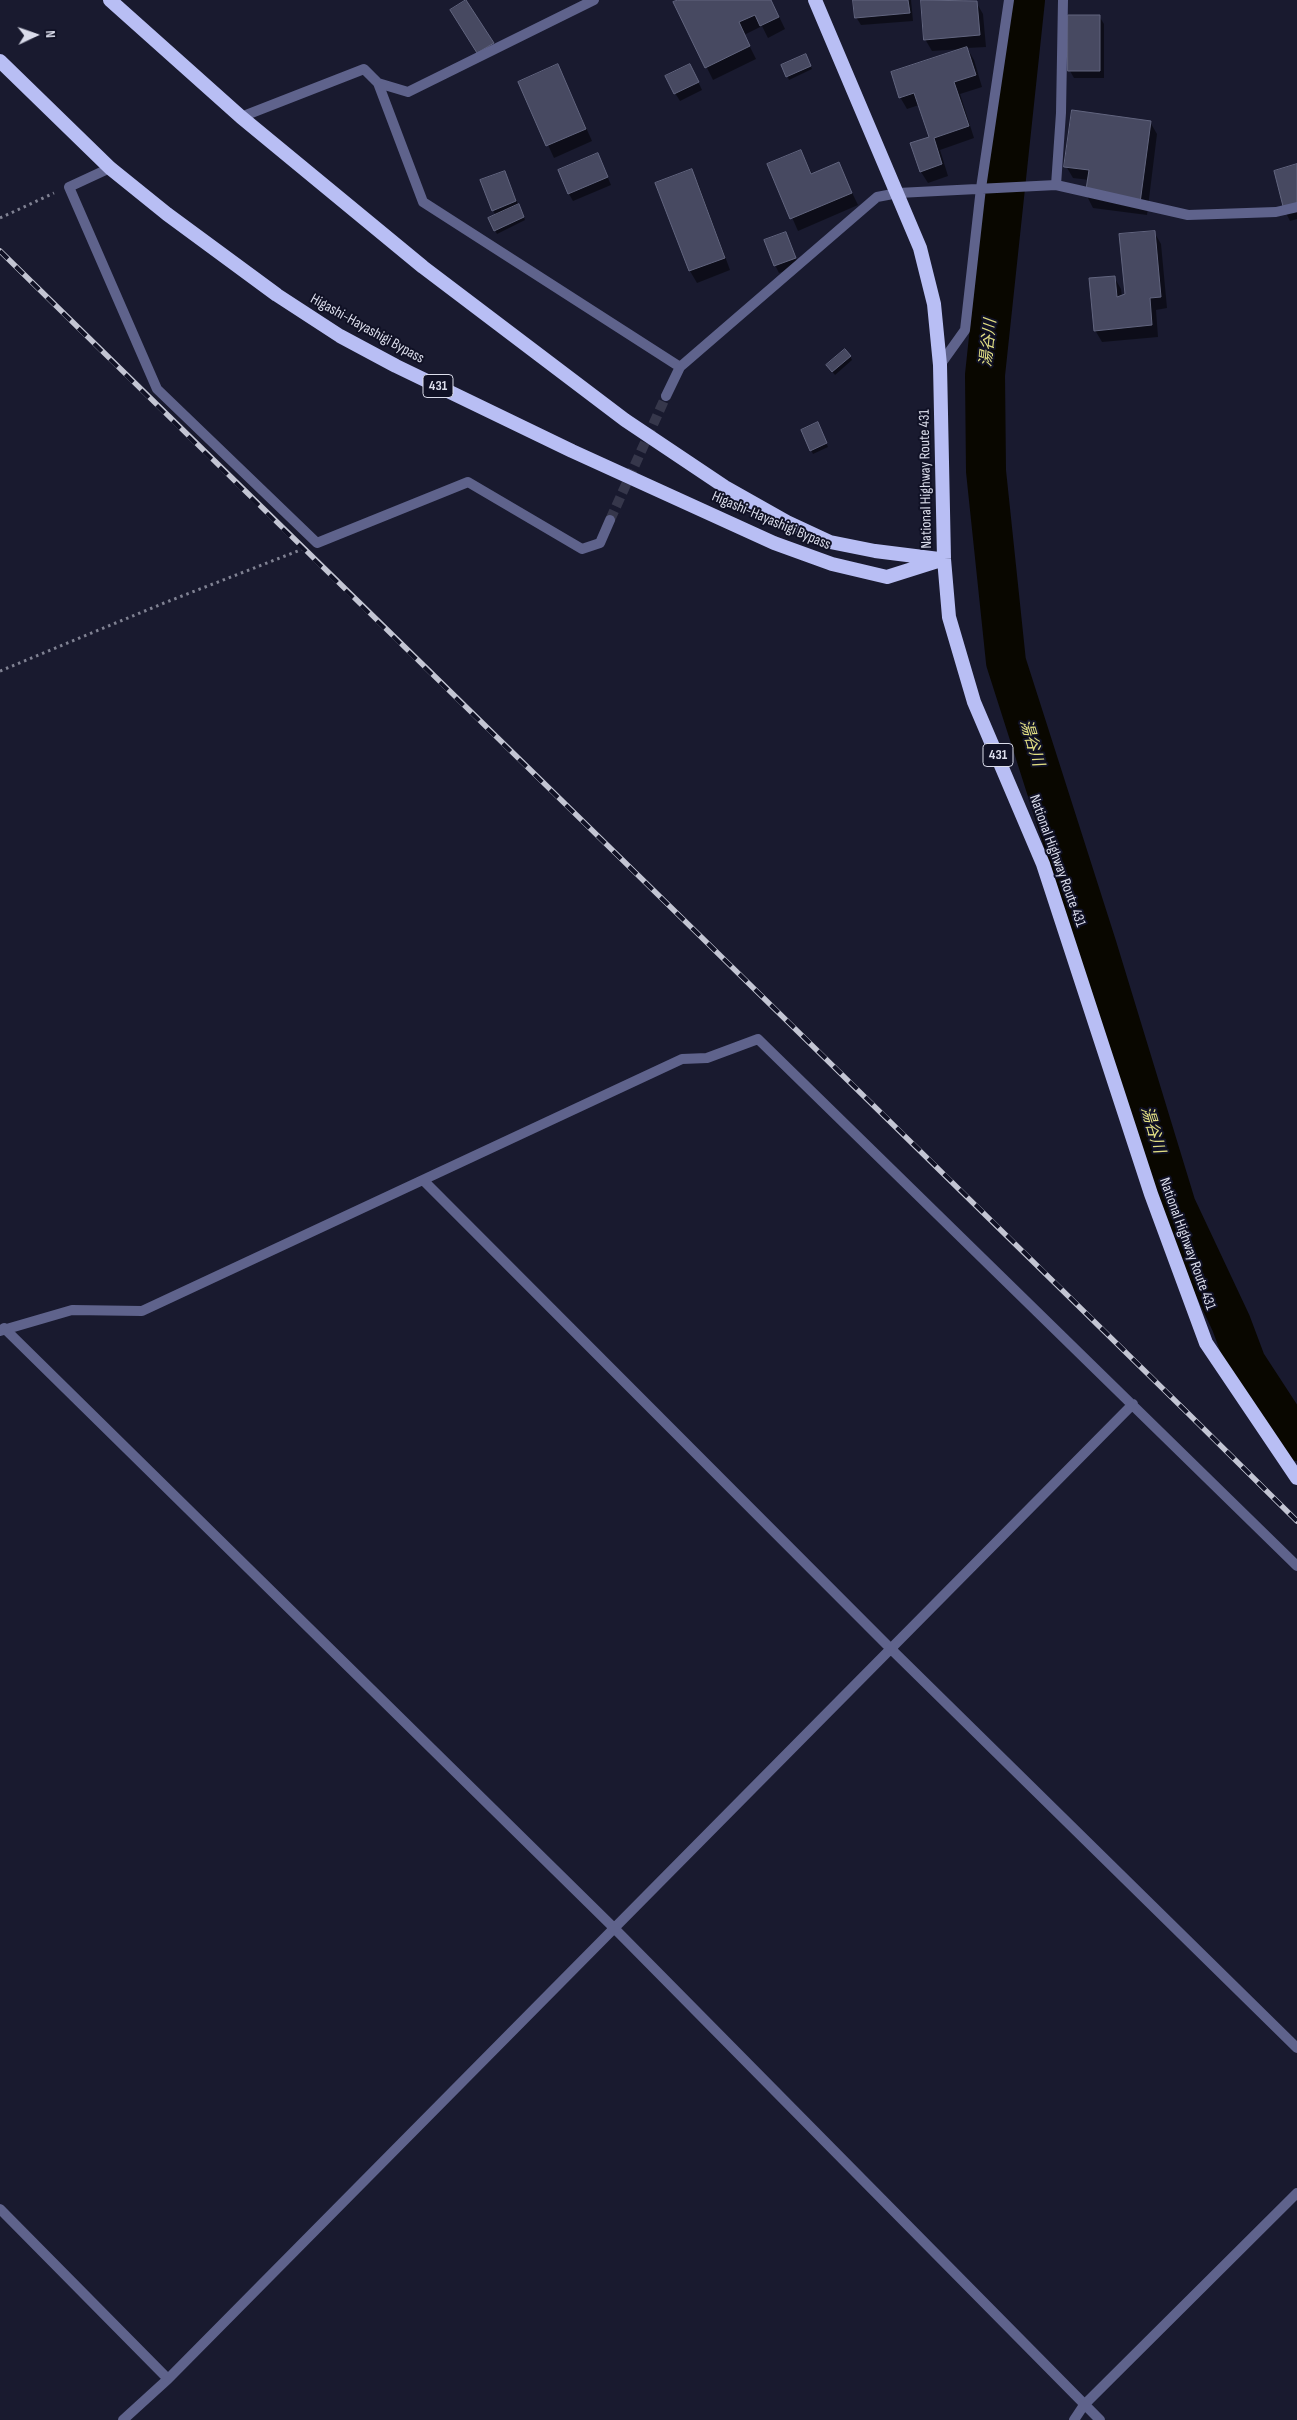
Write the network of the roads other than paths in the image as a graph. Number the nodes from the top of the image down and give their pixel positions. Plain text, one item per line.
1 (110, 0) edge
2 (594, 0) edge
3 (815, 0) edge
4 (1009, 0) edge
5 (1063, 0) edge
6 (0, 61) edge
7 (378, 83) junction
8 (242, 118) junction
9 (110, 168) junction
10 (1056, 185) junction
11 (981, 188) junction
12 (898, 193) junction
13 (1297, 207) edge
14 (940, 365) junction
15 (680, 367) junction
16 (666, 396) tunnel mouth
17 (610, 520) tunnel mouth
18 (944, 559) junction
19 (424, 1181) junction
20 (2, 1329) edge
21 (1132, 1404) junction
22 (1297, 1478) edge
23 (1297, 1566) edge
24 (891, 1649) junction
25 (615, 1929) junction
26 (1297, 2048) edge
27 (1297, 2193) edge
28 (0, 2209) edge
29 (168, 2379) junction
30 (1084, 2404) junction
31 (124, 2420) edge
32 (1074, 2420) edge
33 (1100, 2420) edge

1 - 8 highway, Higashi-Hayashigi Bypass
2 - 7 street
3 - 12 highway, National Highway Route 431 / 431
4 - 11 street
5 - 10 street
6 - 9 highway, Higashi-Hayashigi Bypass / 431
7 - 8 street
7 - 15 street
8 - 18 highway, Higashi-Hayashigi Bypass
9 - 17 street
9 - 18 highway, Higashi-Hayashigi Bypass / 431
10 - 11 street
10 - 13 street
11 - 12 street
11 - 14 street
12 - 14 highway, National Highway Route 431 / 431
12 - 15 street
14 - 18 highway, National Highway Route 431 / 431
15 - 16 street
18 - 22 highway, National Highway Route 431 / 431
19 - 20 street
19 - 21 street
19 - 24 street
20 - 25 street
21 - 23 street
21 - 24 street
24 - 25 street
24 - 26 street
25 - 29 street
25 - 30 street
27 - 30 street
28 - 29 street
29 - 31 street
30 - 32 street
30 - 33 street

